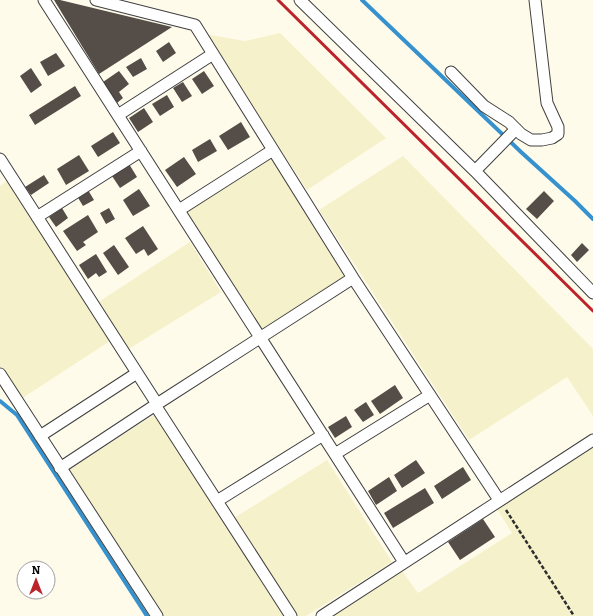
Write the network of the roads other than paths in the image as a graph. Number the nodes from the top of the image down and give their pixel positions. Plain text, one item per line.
1 (44, 0) edge
2 (96, 0) edge
3 (300, 0) edge
4 (535, 0) edge
5 (213, 54) junction
6 (451, 72) dead end
7 (118, 115) junction
8 (513, 131) junction
9 (273, 150) junction
10 (141, 151) junction
11 (0, 159) edge
12 (475, 171) junction
13 (179, 210) junction
14 (37, 218) junction
15 (353, 278) junction
16 (593, 293) edge
17 (261, 338) junction
18 (137, 373) junction
19 (0, 374) edge
20 (430, 394) junction
21 (156, 404) junction
22 (323, 435) junction
23 (40, 436) junction
24 (593, 440) edge
25 (335, 454) junction
26 (60, 468) junction
27 (499, 500) junction
28 (217, 501) junction
29 (404, 562) junction
30 (157, 616) edge
31 (291, 616) edge
32 (322, 616) edge

1 - 7 street
2 - 5 street
3 - 12 street
4 - 8 street
5 - 7 street
5 - 9 street
6 - 8 street
7 - 10 street
8 - 12 street
9 - 13 street
9 - 15 street
10 - 13 street
10 - 14 street
11 - 14 street
12 - 16 street
13 - 17 street
14 - 18 street
15 - 17 street
15 - 20 street
17 - 21 street
17 - 22 street
18 - 21 street
18 - 23 street
19 - 23 street
20 - 25 street
20 - 27 street
21 - 26 street
21 - 28 street
22 - 25 street
22 - 28 street
23 - 26 street
24 - 27 street
25 - 29 street
26 - 30 street
27 - 29 street
28 - 31 street
29 - 32 street

